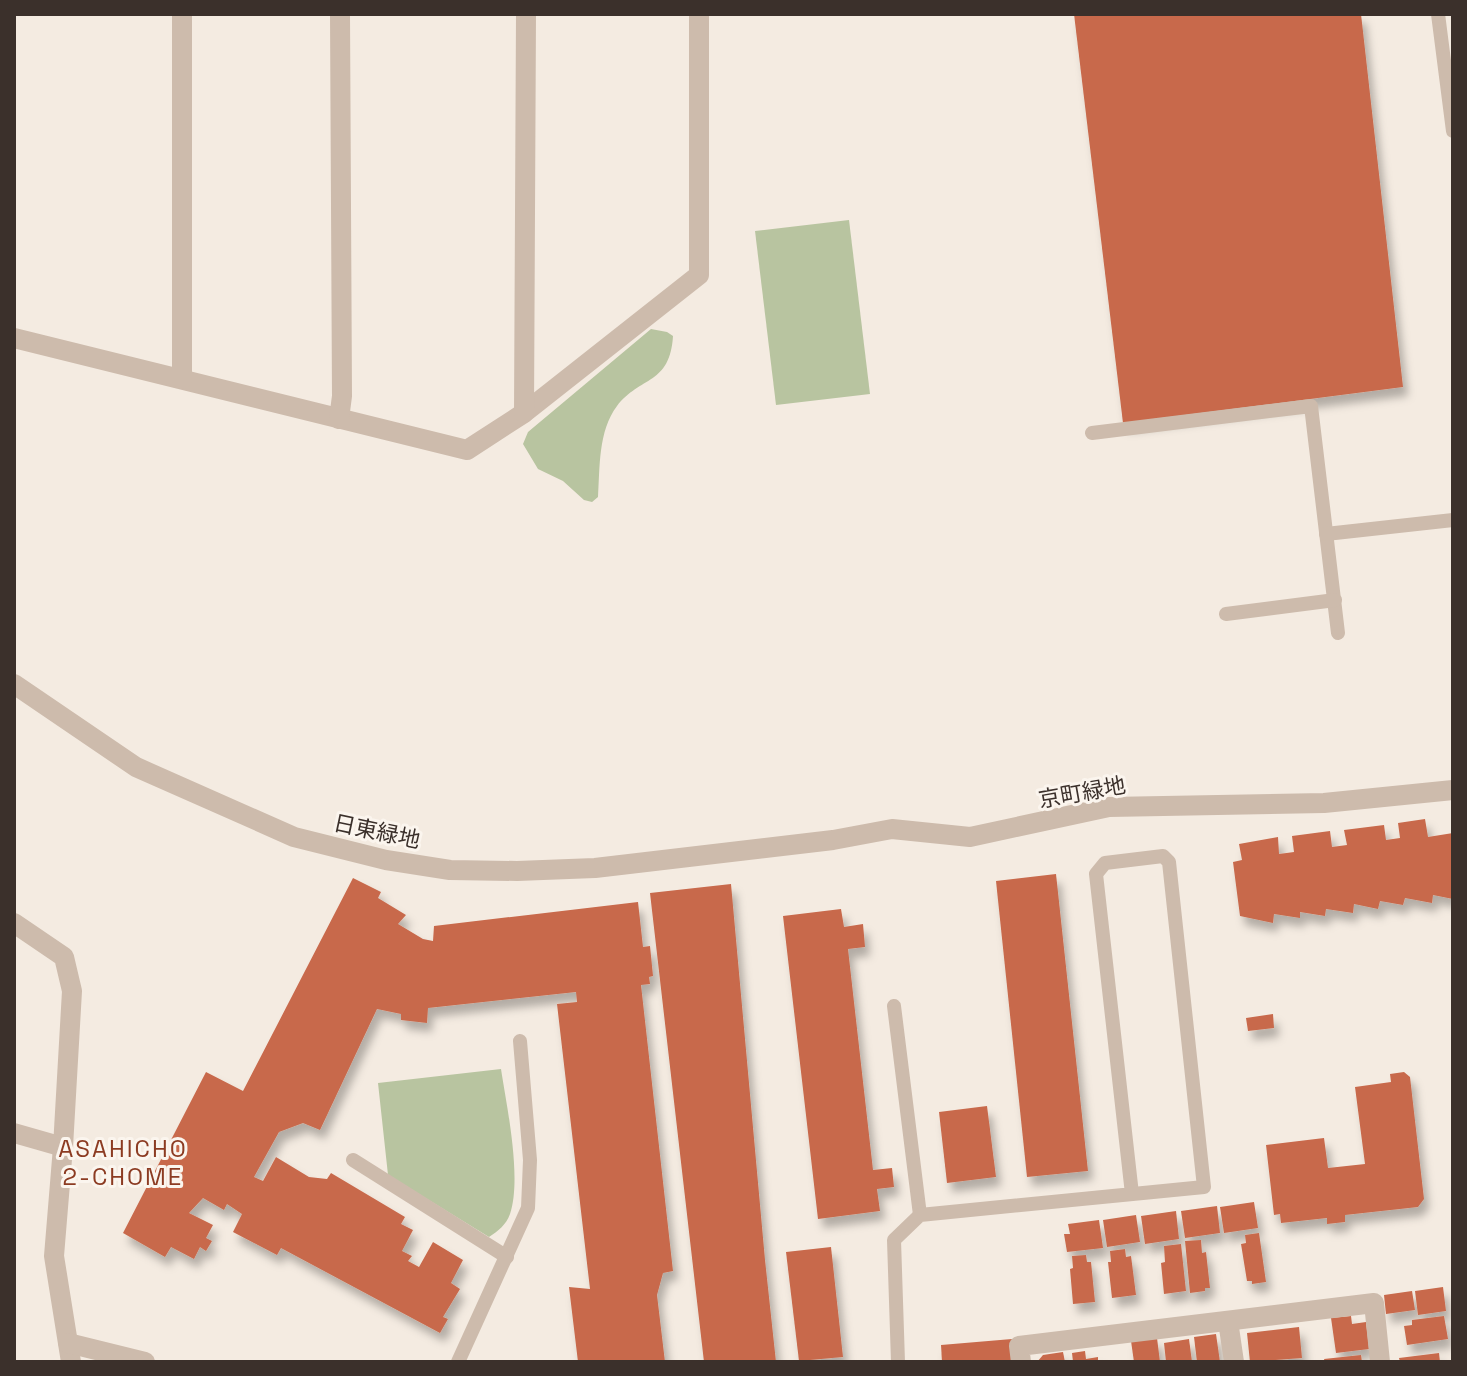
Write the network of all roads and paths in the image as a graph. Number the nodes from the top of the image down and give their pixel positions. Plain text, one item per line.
1 (182, 14) edge
2 (340, 14) edge
3 (526, 14) edge
4 (699, 14) edge
5 (1438, 14) edge
6 (1453, 131) edge
7 (14, 338) edge
8 (182, 379) junction
9 (524, 413) junction
10 (339, 419) junction
11 (1092, 433) dead end
12 (1453, 520) edge
13 (1326, 534) junction
14 (1335, 600) junction
15 (1226, 614) dead end
16 (1338, 633) dead end
17 (14, 684) edge
18 (1453, 790) edge
19 (769, 847) joint
20 (14, 923) edge
21 (894, 1006) dead end
22 (520, 1041) dead end
23 (14, 1133) edge
24 (63, 1147) junction
25 (353, 1160) dead end
26 (1132, 1194) junction
27 (920, 1215) junction
28 (507, 1257) junction
29 (1228, 1321) junction
30 (70, 1352) edge
31 (145, 1362) edge
32 (458, 1362) edge
33 (898, 1362) edge
34 (1021, 1362) edge
35 (1234, 1362) edge
36 (1380, 1362) edge

1 - 8 street
2 - 10 street
3 - 9 street
4 - 9 street
5 - 6 lane
7 - 8 street
8 - 10 street
9 - 10 street
11 - 13 lane
12 - 13 lane
13 - 14 lane
14 - 15 lane
14 - 16 lane
17 - 19 street, 日東緑地
18 - 19 street, 京町緑地
20 - 24 street
21 - 27 lane
22 - 28 lane
23 - 24 street
24 - 30 street
25 - 28 lane
26 - 26 lane
26 - 27 lane
27 - 33 lane
28 - 32 lane
29 - 34 street
29 - 35 street
29 - 36 street
30 - 31 street

